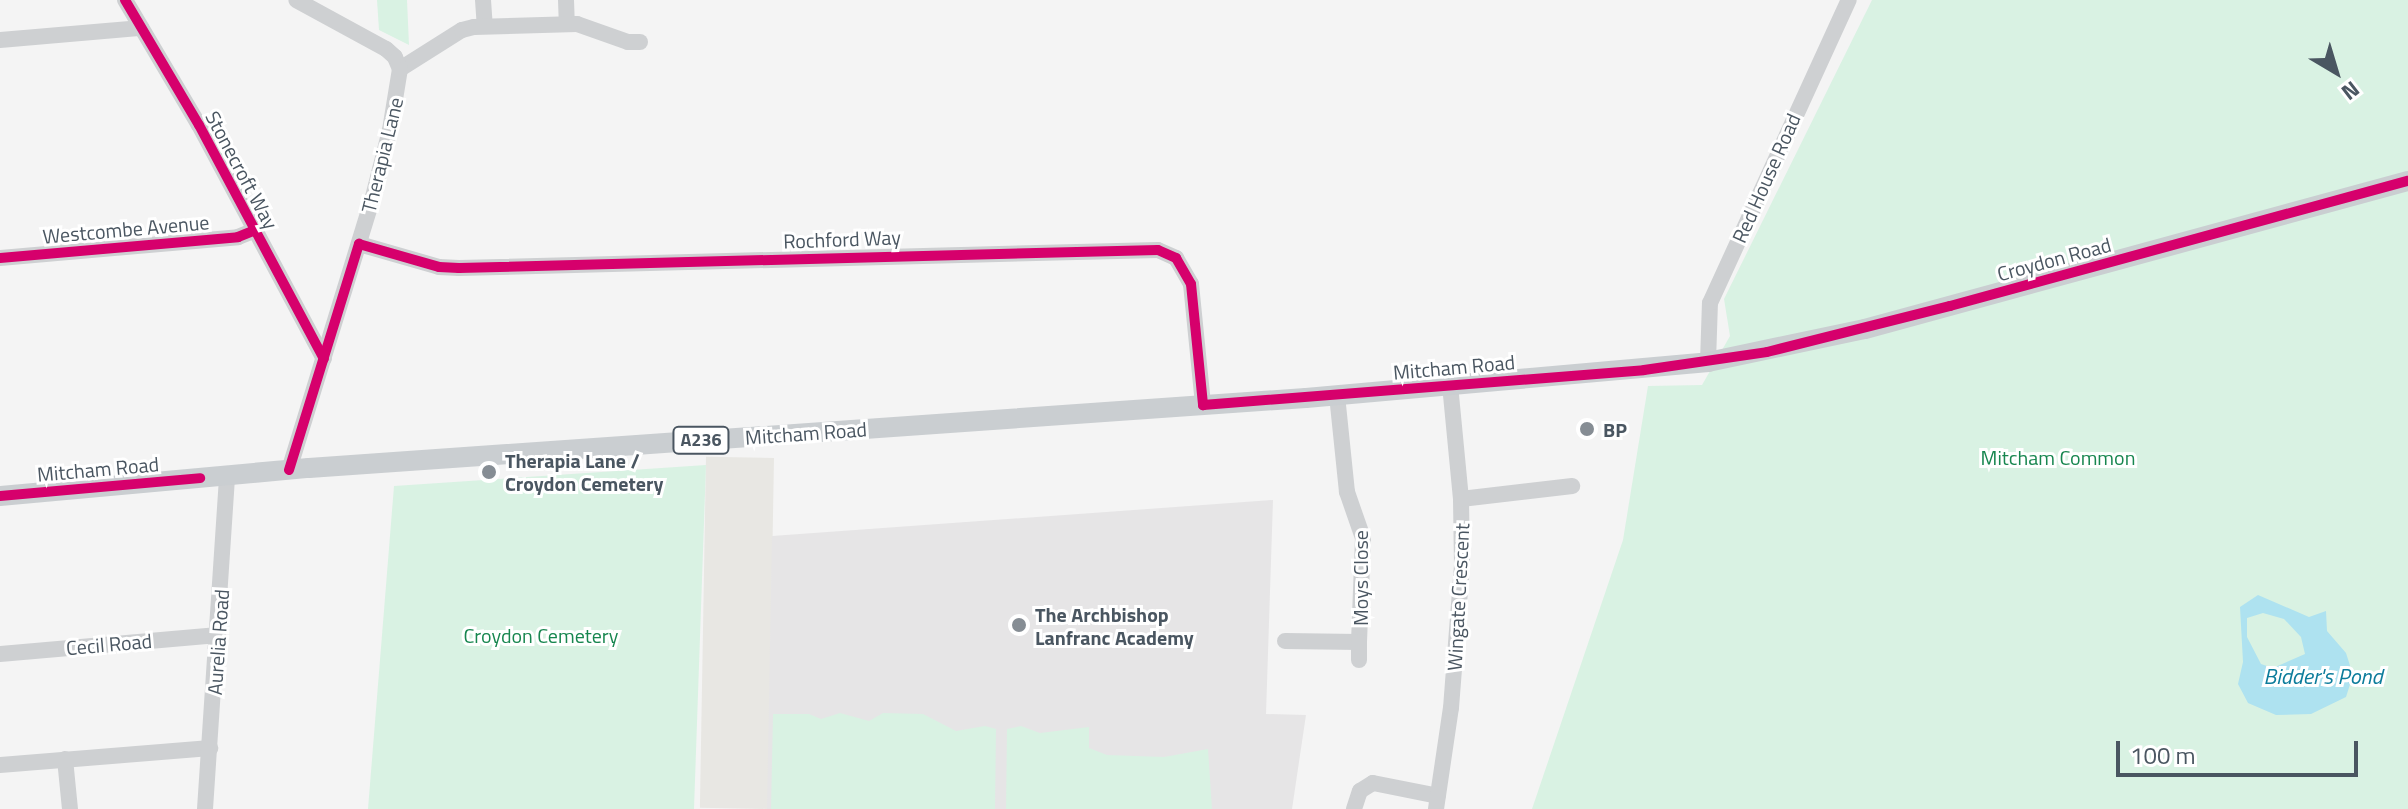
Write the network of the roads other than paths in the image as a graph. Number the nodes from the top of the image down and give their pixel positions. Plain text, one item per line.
1 (125, 0) edge
2 (296, 0) edge
3 (483, 0) edge
4 (566, 0) edge
5 (1849, 0) edge
6 (567, 24) junction
7 (485, 26) junction
8 (141, 28) junction
9 (0, 40) edge
10 (640, 42) dead end
11 (400, 69) junction
12 (2408, 181) edge
13 (253, 231) junction
14 (359, 244) junction
15 (0, 258) edge
16 (324, 359) junction
17 (1708, 362) junction
18 (1450, 384) junction
19 (1337, 395) junction
20 (1203, 405) junction
21 (289, 470) junction
22 (227, 476) junction
23 (1572, 486) dead end
24 (0, 496) edge
25 (1461, 499) junction
26 (218, 635) junction
27 (1285, 641) dead end
28 (1359, 642) junction
29 (0, 654) edge
30 (1359, 660) dead end
31 (210, 748) junction
32 (65, 759) junction
33 (0, 765) edge
34 (1437, 803) edge
35 (70, 809) edge
36 (205, 809) edge
37 (1354, 809) edge

1 - 8 street, Stonecroft Way
2 - 11 street
3 - 7 street
4 - 6 street
5 - 17 street, Red House Road
6 - 7 street
6 - 10 street
7 - 11 street
8 - 9 street
8 - 13 street, Stonecroft Way
11 - 14 street, Therapia Lane
12 - 17 main road, Croydon Road / A236
13 - 15 street, Westcombe Avenue
13 - 16 street, Stonecroft Way
14 - 16 street, Therapia Lane
14 - 20 street, Rochford Way
16 - 21 street, Therapia Lane
17 - 18 main road, Mitcham Road / A236
18 - 19 main road, Mitcham Road / A236
18 - 25 street, Wingate Crescent
19 - 20 main road, Mitcham Road / A236
19 - 28 street, Moys Close
20 - 21 main road, Mitcham Road / A236
21 - 22 main road, Mitcham Road / A236
22 - 24 main road, Mitcham Road / A236
22 - 26 street, Aurelia Road
23 - 25 street
25 - 34 street, Wingate Crescent
26 - 29 street, Cecil Road
26 - 31 street, Aurelia Road
27 - 28 street, Moys Close
28 - 30 street
31 - 32 street
31 - 36 street, Aurelia Road
32 - 33 street
32 - 35 street
34 - 37 street

